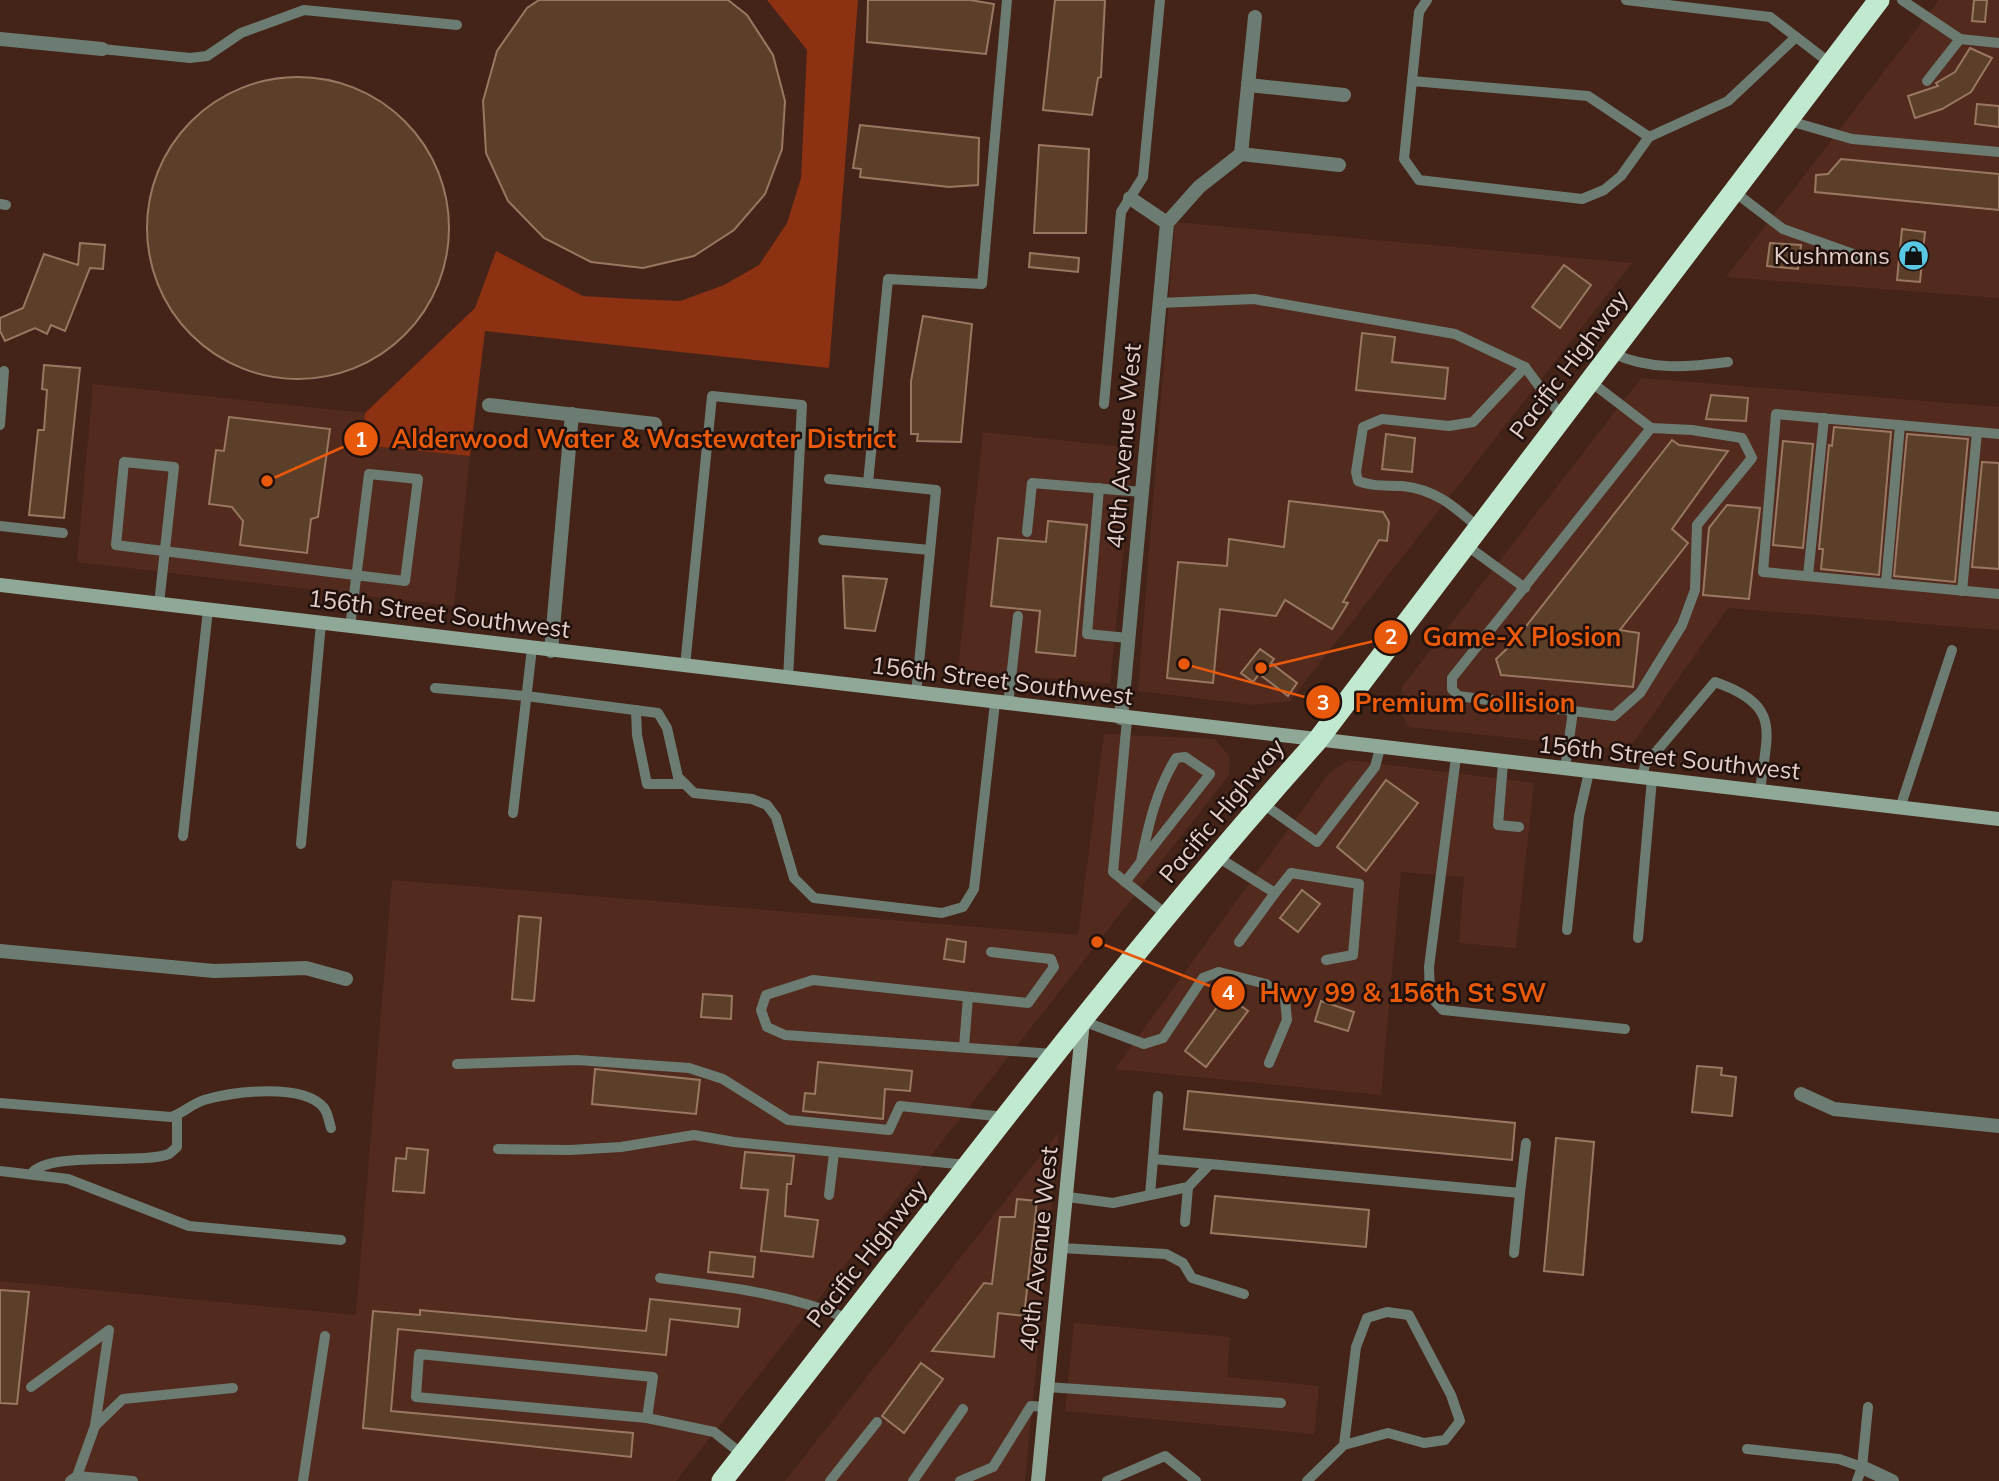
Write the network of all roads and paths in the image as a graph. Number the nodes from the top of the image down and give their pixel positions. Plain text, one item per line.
1 (1007, 0) edge
2 (1160, 0) edge
3 (1427, 0) edge
4 (1626, 0) edge
5 (1879, 0) edge
6 (1902, 0) edge
7 (1255, 17) dead end
8 (457, 24) dead end
9 (1796, 37) junction
10 (1960, 38) junction
11 (0, 39) edge
12 (1999, 43) edge
13 (102, 49) joint
14 (1830, 63) junction
15 (1412, 81) junction
16 (1927, 81) dead end
17 (1248, 85) junction
18 (1344, 95) dead end
19 (1786, 120) junction
20 (1649, 137) junction
21 (1999, 152) edge
22 (1241, 154) junction
23 (1339, 165) dead end
24 (1732, 190) junction
25 (1130, 198) junction
26 (1167, 223) junction
27 (1870, 260) dead end
28 (1160, 303) junction
29 (1613, 352) junction
30 (1728, 362) dead end
31 (1525, 367) junction
32 (4, 370) dead end
33 (1591, 382) junction
34 (1104, 404) dead end
35 (489, 405) dead end
36 (572, 414) junction
37 (1562, 417) junction
38 (1824, 418) junction
39 (655, 424) dead end
40 (0, 425) edge
41 (1900, 425) junction
42 (1651, 428) junction
43 (1977, 432) junction
44 (1999, 434) edge
45 (1747, 448) junction
46 (1771, 451) junction
47 (829, 479) dead end
48 (868, 483) junction
49 (1100, 488) junction
50 (1142, 492) junction
51 (0, 526) edge
52 (1027, 532) dead end
53 (63, 533) dead end
54 (1472, 536) junction
55 (823, 540) dead end
56 (930, 550) junction
57 (165, 551) junction
58 (356, 575) junction
59 (1808, 576) junction
60 (1886, 583) junction
61 (0, 585) edge
62 (1525, 588) junction
63 (1962, 591) junction
64 (1999, 594) edge
65 (159, 604) junction
66 (208, 610) junction
67 (1018, 616) dead end
68 (321, 623) junction
69 (350, 627) junction
70 (1128, 638) junction
71 (532, 648) junction
72 (1952, 650) dead end
73 (551, 651) junction
74 (685, 666) junction
75 (788, 678) junction
76 (435, 688) dead end
77 (916, 694) junction
78 (526, 696) junction
79 (1001, 704) junction
80 (636, 710) junction
81 (1573, 711) junction
82 (1124, 718) junction
83 (1317, 741) junction
84 (1380, 748) junction
85 (1457, 757) junction
86 (1503, 762) junction
87 (1565, 769) junction
88 (1589, 772) junction
89 (1647, 779) junction
90 (685, 784) junction
91 (1760, 792) junction
92 (1262, 803) junction
93 (1900, 808) junction
94 (513, 813) dead end
95 (1999, 819) edge
96 (1519, 827) dead end
97 (183, 836) dead end
98 (301, 844) dead end
99 (1216, 856) junction
100 (1142, 861) junction
101 (1125, 882) junction
102 (1275, 893) junction
103 (1168, 916) junction
104 (1567, 930) dead end
105 (1638, 938) dead end
106 (1239, 942) dead end
107 (0, 951) edge
108 (991, 952) dead end
109 (1326, 960) dead end
110 (345, 979) dead end
111 (968, 997) junction
112 (1083, 1021) junction
113 (1625, 1029) dead end
114 (964, 1048) junction
115 (1057, 1054) junction
116 (1269, 1063) dead end
117 (457, 1064) dead end
118 (1801, 1094) dead end
119 (1158, 1096) dead end
120 (0, 1103) edge
121 (177, 1115) junction
122 (1007, 1117) junction
123 (1999, 1126) edge
124 (331, 1128) dead end
125 (1526, 1143) dead end
126 (498, 1149) dead end
127 (834, 1153) junction
128 (1153, 1160) junction
129 (1210, 1164) junction
130 (970, 1166) junction
131 (0, 1171) edge
132 (31, 1174) junction
133 (1188, 1187) junction
134 (1520, 1193) junction
135 (829, 1195) dead end
136 (1150, 1195) junction
137 (1068, 1197) junction
138 (1185, 1222) dead end
139 (341, 1240) dead end
140 (1061, 1248) junction
141 (1514, 1253) dead end
142 (660, 1278) dead end
143 (1244, 1294) dead end
144 (849, 1319) junction
145 (325, 1336) dead end
146 (31, 1387) dead end
147 (1047, 1387) junction
148 (233, 1388) dead end
149 (1281, 1403) dead end
150 (1045, 1407) junction
151 (1868, 1407) dead end
152 (963, 1409) dead end
153 (647, 1418) junction
154 (877, 1422) dead end
155 (95, 1426) junction
156 (1344, 1445) junction
157 (1747, 1449) dead end
158 (743, 1455) junction
159 (1859, 1474) edge
160 (73, 1479) edge
161 (133, 1481) edge
162 (303, 1481) edge
163 (722, 1481) edge
164 (830, 1481) edge
165 (913, 1481) edge
166 (960, 1481) edge
167 (1038, 1481) edge
168 (1107, 1481) edge
169 (1196, 1481) edge
170 (1307, 1481) edge
171 (1892, 1481) edge

1 - 48 lane
2 - 25 lane
3 - 15 lane
4 - 9 lane
5 - 14 highway, Pacific Highway
6 - 10 lane
7 - 17 street
8 - 13 lane
9 - 14 lane
9 - 20 lane
10 - 12 lane
10 - 16 lane
11 - 13 street
14 - 19 highway, Pacific Highway
15 - 20 lane
15 - 20 lane
17 - 18 street
17 - 22 street
19 - 21 lane
19 - 24 highway, Pacific Highway
22 - 23 street
22 - 26 street
24 - 27 lane
24 - 29 highway, Pacific Highway
25 - 26 street
25 - 34 lane
26 - 28 street, 40th Avenue West
28 - 31 lane
28 - 50 street, 40th Avenue West
29 - 30 lane
29 - 33 highway, Pacific Highway
31 - 37 lane
31 - 54 lane
32 - 40 lane
33 - 37 highway, Pacific Highway
33 - 42 lane
35 - 36 street
36 - 39 street
36 - 73 street
37 - 54 highway, Pacific Highway
38 - 41 lane
38 - 46 lane
38 - 59 lane
41 - 43 lane
41 - 60 lane
42 - 45 lane
42 - 62 lane
43 - 44 lane
43 - 63 lane
45 - 46 lane
45 - 81 lane
46 - 59 lane
47 - 48 lane
48 - 56 lane
49 - 50 lane
49 - 52 lane
49 - 70 lane
50 - 70 street, 40th Avenue West
51 - 53 lane
54 - 62 lane
54 - 83 highway, Pacific Highway
55 - 56 lane
56 - 77 lane
57 - 57 lane
57 - 58 lane
57 - 65 lane
58 - 58 lane
58 - 69 lane
59 - 60 lane
60 - 63 lane
61 - 65 street, 156th Street Southwest
62 - 81 lane
63 - 64 lane
65 - 66 street, 156th Street Southwest
66 - 68 street, 156th Street Southwest
66 - 97 lane
67 - 79 lane
68 - 69 street, 156th Street Southwest
68 - 98 lane
69 - 71 street, 156th Street Southwest
70 - 82 street, 40th Avenue West
71 - 73 street, 156th Street Southwest
71 - 78 lane
72 - 93 lane
73 - 74 street, 156th Street Southwest
74 - 75 street, 156th Street Southwest
74 - 75 lane
75 - 77 street, 156th Street Southwest
76 - 78 lane
77 - 79 street, 156th Street Southwest
78 - 80 lane
78 - 94 lane
79 - 82 street, 156th Street Southwest
79 - 90 lane
80 - 90 lane
80 - 90 lane
81 - 87 lane
82 - 83 street, 156th Street Southwest
82 - 101 lane
83 - 84 street, 156th Street Southwest
83 - 92 highway, Pacific Highway
84 - 85 street, 156th Street Southwest
84 - 92 lane
85 - 86 street, 156th Street Southwest
85 - 113 lane
86 - 87 street, 156th Street Southwest
86 - 96 lane
87 - 88 street, 156th Street Southwest
88 - 89 street, 156th Street Southwest
88 - 104 lane
89 - 91 street, 156th Street Southwest
89 - 91 lane
89 - 105 lane
91 - 93 street, 156th Street Southwest
92 - 99 highway, Pacific Highway
93 - 95 street, 156th Street Southwest
99 - 102 lane
99 - 103 highway, Pacific Highway
100 - 100 lane
100 - 101 lane
101 - 103 lane
102 - 106 lane
102 - 109 lane
103 - 112 highway, Pacific Highway
107 - 110 street
108 - 111 lane
111 - 114 lane
111 - 114 lane
112 - 115 highway, Pacific Highway
112 - 116 lane
112 - 137 street, 40th Avenue West
114 - 115 lane
115 - 122 highway, Pacific Highway
117 - 122 lane
118 - 123 street
119 - 128 lane
120 - 121 lane
121 - 124 lane
121 - 132 lane
122 - 130 highway, Pacific Highway
125 - 134 lane
126 - 127 lane
127 - 130 lane
127 - 135 lane
128 - 129 lane
128 - 136 lane
129 - 133 lane
129 - 134 lane
130 - 144 highway, Pacific Highway
131 - 132 lane
132 - 139 lane
133 - 136 lane
133 - 138 lane
134 - 141 lane
136 - 137 lane
137 - 140 street, 40th Avenue West
140 - 143 lane
140 - 147 street, 40th Avenue West
142 - 144 lane
144 - 158 highway, Pacific Highway
145 - 162 lane
146 - 155 lane
147 - 149 lane
147 - 150 street, 40th Avenue West
148 - 155 lane
150 - 166 lane
150 - 167 street, 40th Avenue West
151 - 159 lane
152 - 165 lane
153 - 153 lane
153 - 158 lane
154 - 164 lane
155 - 160 lane
156 - 156 lane
156 - 170 lane
157 - 159 lane
158 - 163 highway, Pacific Highway
159 - 171 street
160 - 161 lane
168 - 169 lane

